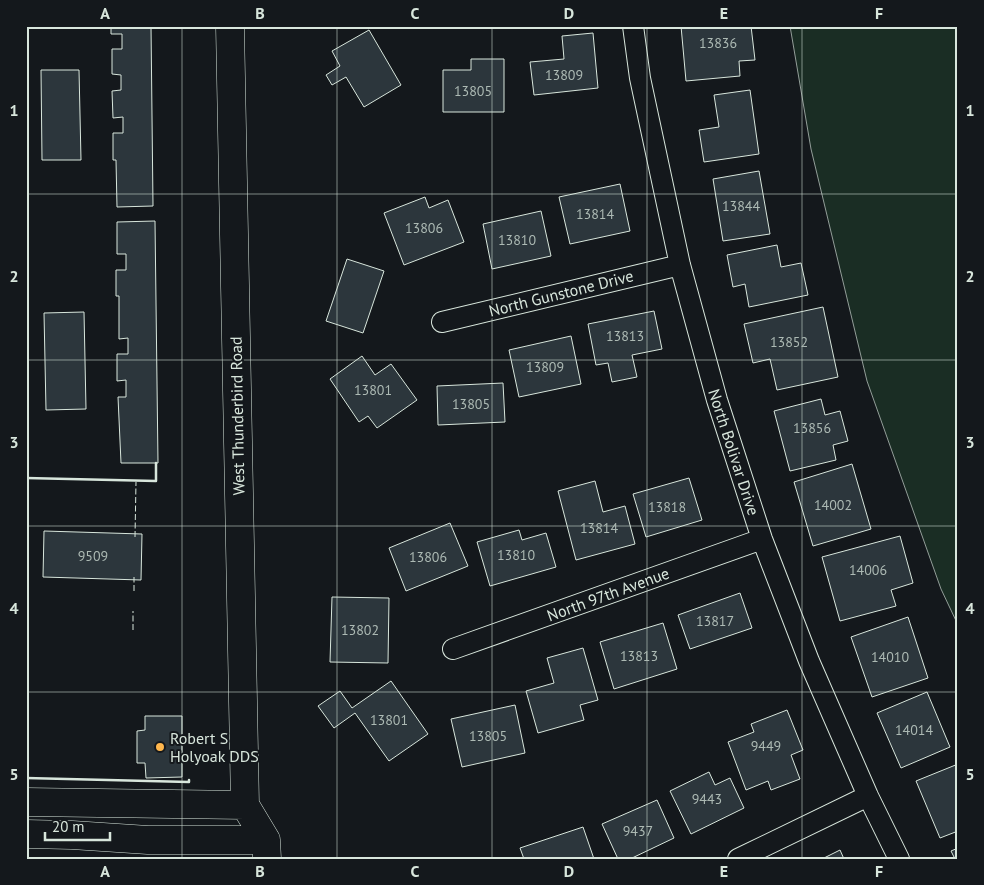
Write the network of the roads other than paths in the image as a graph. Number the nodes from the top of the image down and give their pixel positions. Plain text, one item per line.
1 (230, 26) edge
2 (633, 26) edge
3 (680, 265) junction
4 (442, 322) dead end
5 (762, 539) junction
6 (453, 650) dead end
7 (868, 796) junction
8 (26, 802) edge
9 (73, 803) junction
10 (245, 805) junction
11 (26, 834) edge
12 (72, 835) junction
13 (223, 849) edge
14 (267, 850) edge
15 (738, 859) edge
16 (899, 859) edge

1 - 10 main road, West Thunderbird Road
2 - 3 street, North Bolivar Drive
3 - 4 street, North Gunstone Drive
3 - 5 street, North Bolivar Drive
5 - 6 street, North 97th Avenue
5 - 7 street, North Bolivar Drive
7 - 15 street
7 - 16 street, North Bolivar Drive
8 - 9 main road
9 - 10 main road
9 - 12 main road
10 - 13 main road
10 - 14 main road, West Thunderbird Road
11 - 12 main road
12 - 13 main road
13 - 14 main road

